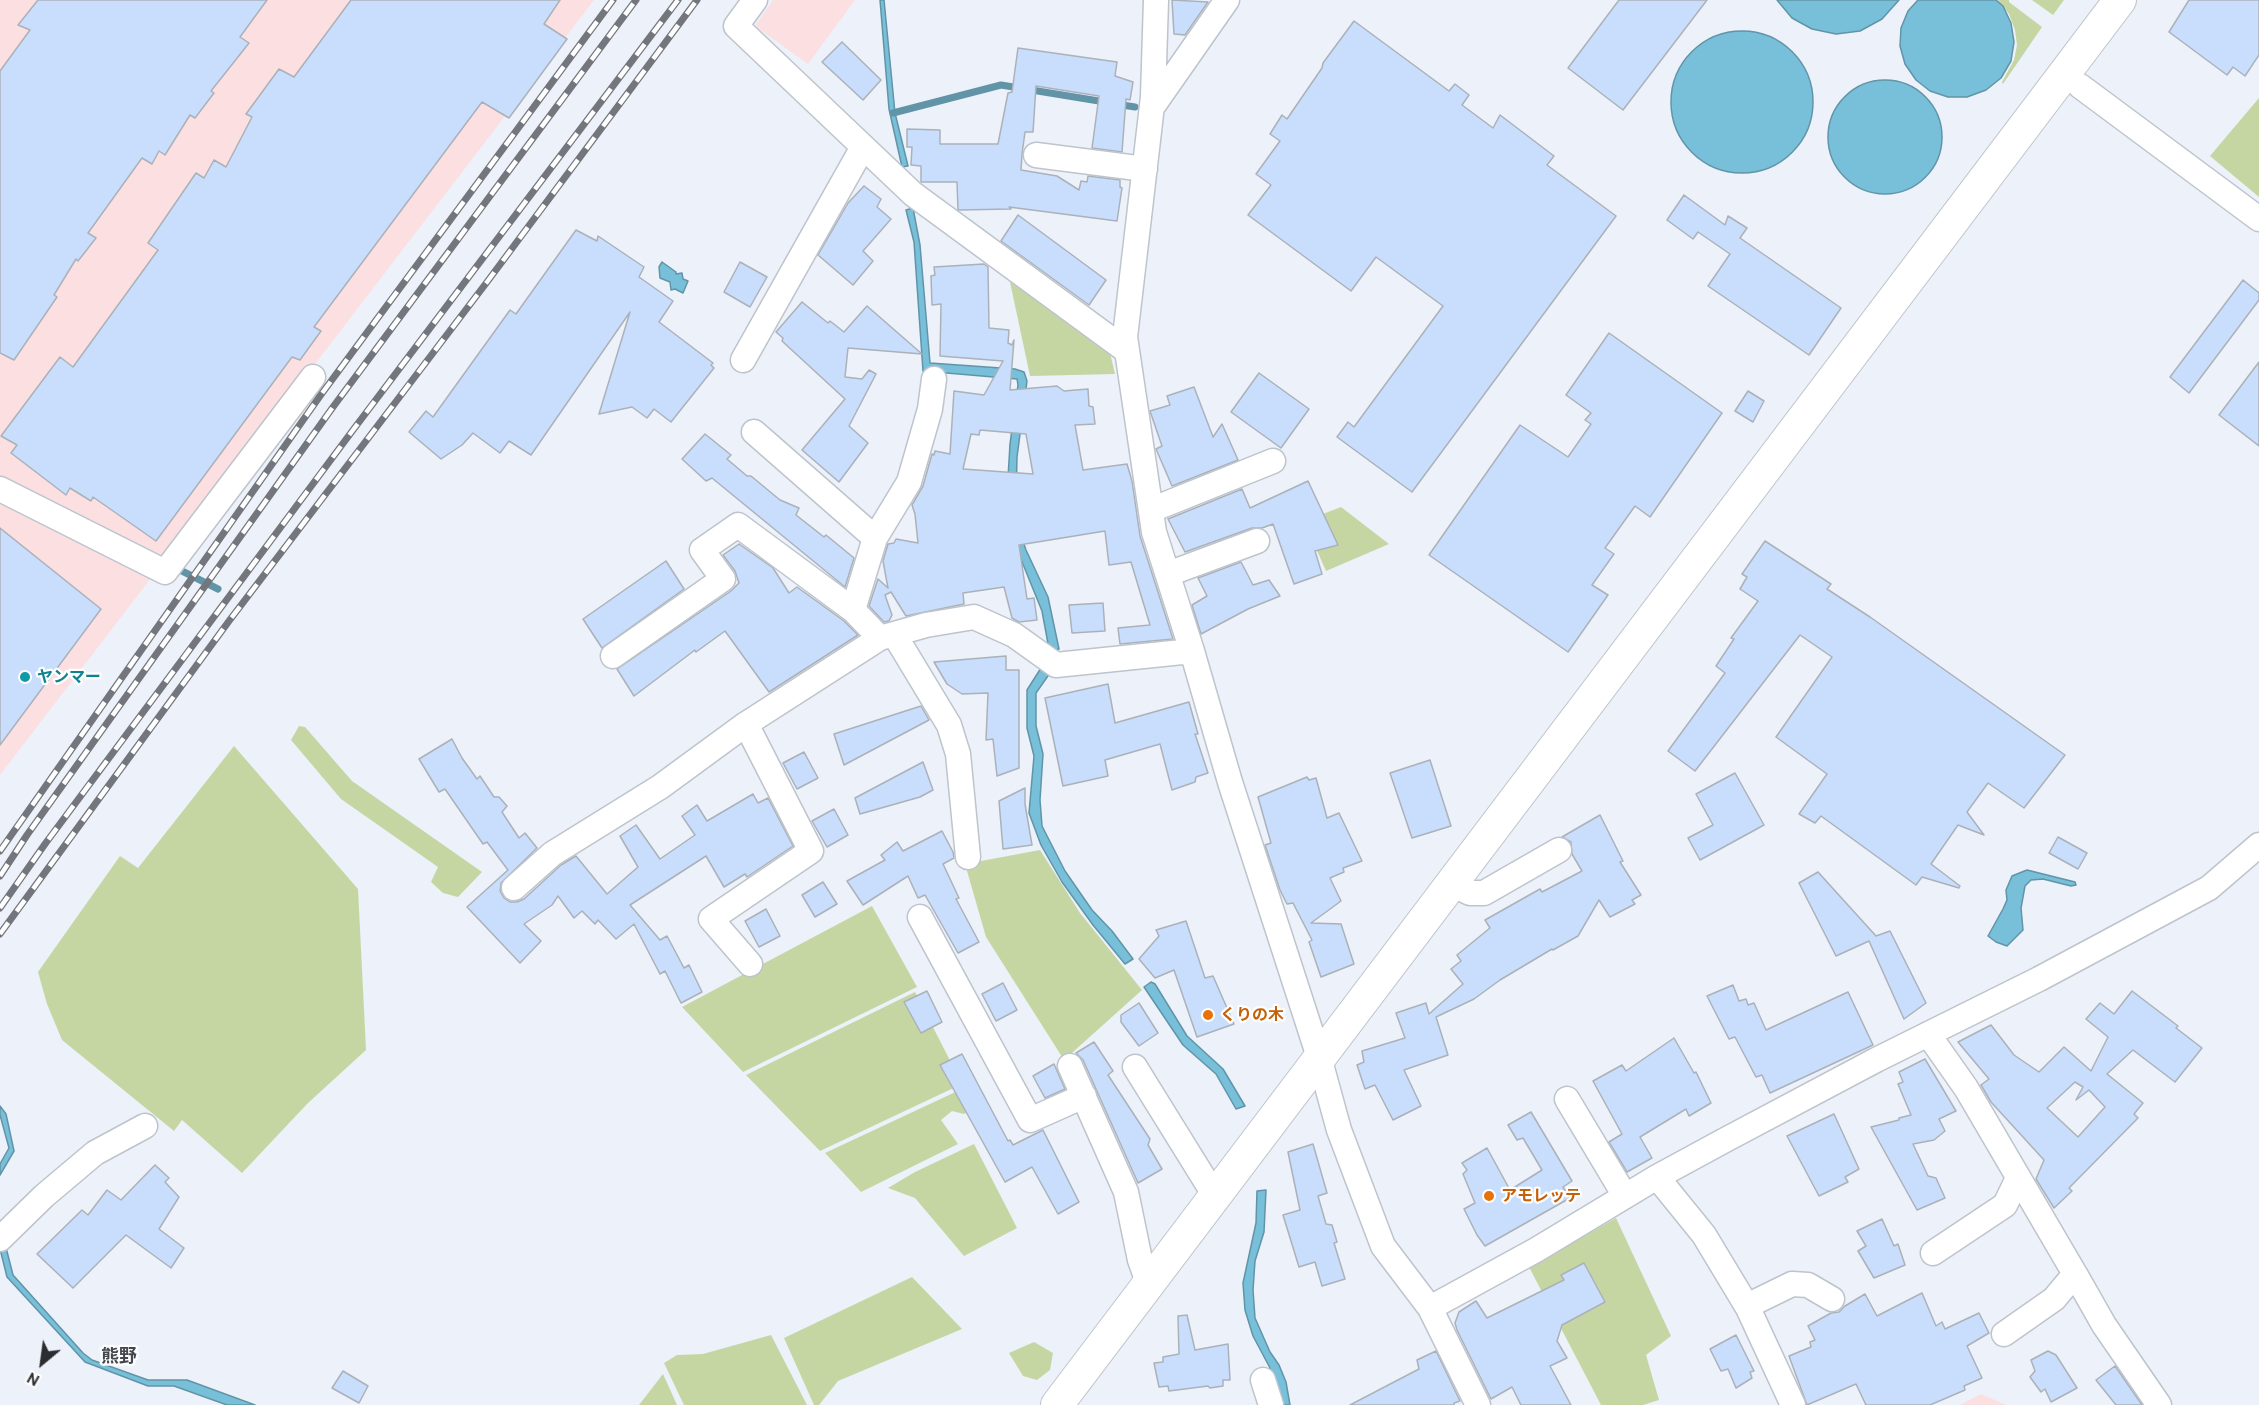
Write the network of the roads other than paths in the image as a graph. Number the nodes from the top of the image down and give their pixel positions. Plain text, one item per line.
1 (755, 0) edge
2 (1156, 0) edge
3 (1227, 0) edge
4 (2120, 0) edge
5 (2080, 86) dead end
6 (1152, 108) junction
7 (863, 147) junction
8 (1036, 155) dead end
9 (1145, 169) junction
10 (2259, 219) edge
11 (1127, 351) junction
12 (743, 360) dead end
13 (313, 377) dead end
14 (934, 379) dead end
15 (754, 432) dead end
16 (1273, 461) dead end
17 (0, 489) edge
18 (1151, 510) junction
19 (875, 538) junction
20 (1257, 542) dead end
21 (1168, 574) junction
22 (853, 610) junction
23 (887, 636) junction
24 (1192, 651) junction
25 (613, 656) dead end
26 (746, 724) junction
27 (2259, 845) edge
28 (1559, 850) dead end
29 (968, 857) dead end
30 (1451, 884) junction
31 (514, 888) dead end
32 (920, 917) dead end
33 (750, 964) dead end
34 (1928, 1034) junction
35 (1319, 1057) junction
36 (1070, 1066) dead end
37 (1135, 1067) dead end
38 (1084, 1096) junction
39 (1567, 1099) dead end
40 (146, 1126) dead end
41 (1657, 1177) junction
42 (2018, 1178) junction
43 (1215, 1196) junction
44 (1625, 1196) junction
45 (0, 1239) edge
46 (1933, 1253) dead end
47 (2075, 1274) junction
48 (1149, 1285) junction
49 (1832, 1299) dead end
50 (1747, 1306) junction
51 (1430, 1308) junction
52 (2004, 1334) dead end
53 (1263, 1380) dead end
54 (1057, 1405) edge
55 (1271, 1405) edge
56 (1478, 1405) edge
57 (1793, 1405) edge
58 (2160, 1405) edge

1 - 7 street
2 - 6 street
3 - 6 street
4 - 30 street
5 - 10 street
6 - 9 street
7 - 11 street
7 - 12 street
8 - 9 street
9 - 11 street
11 - 18 street
13 - 17 street
14 - 19 street
15 - 19 street
16 - 18 street
18 - 21 street
19 - 22 street
20 - 21 street
21 - 24 street
22 - 23 street
22 - 25 street
23 - 24 street
23 - 26 street
23 - 29 street
24 - 35 street
26 - 31 street
26 - 33 street
27 - 34 street
28 - 30 street
30 - 35 street
32 - 38 street
34 - 41 street
34 - 42 street
35 - 43 street
35 - 51 street
36 - 38 street
37 - 43 street
38 - 48 street
39 - 44 street
40 - 45 street
41 - 44 street
41 - 50 street
42 - 46 street
42 - 47 street
43 - 48 street
44 - 51 street
47 - 52 street
47 - 58 street
48 - 54 street
49 - 50 street
50 - 57 street
51 - 56 street
53 - 55 street

